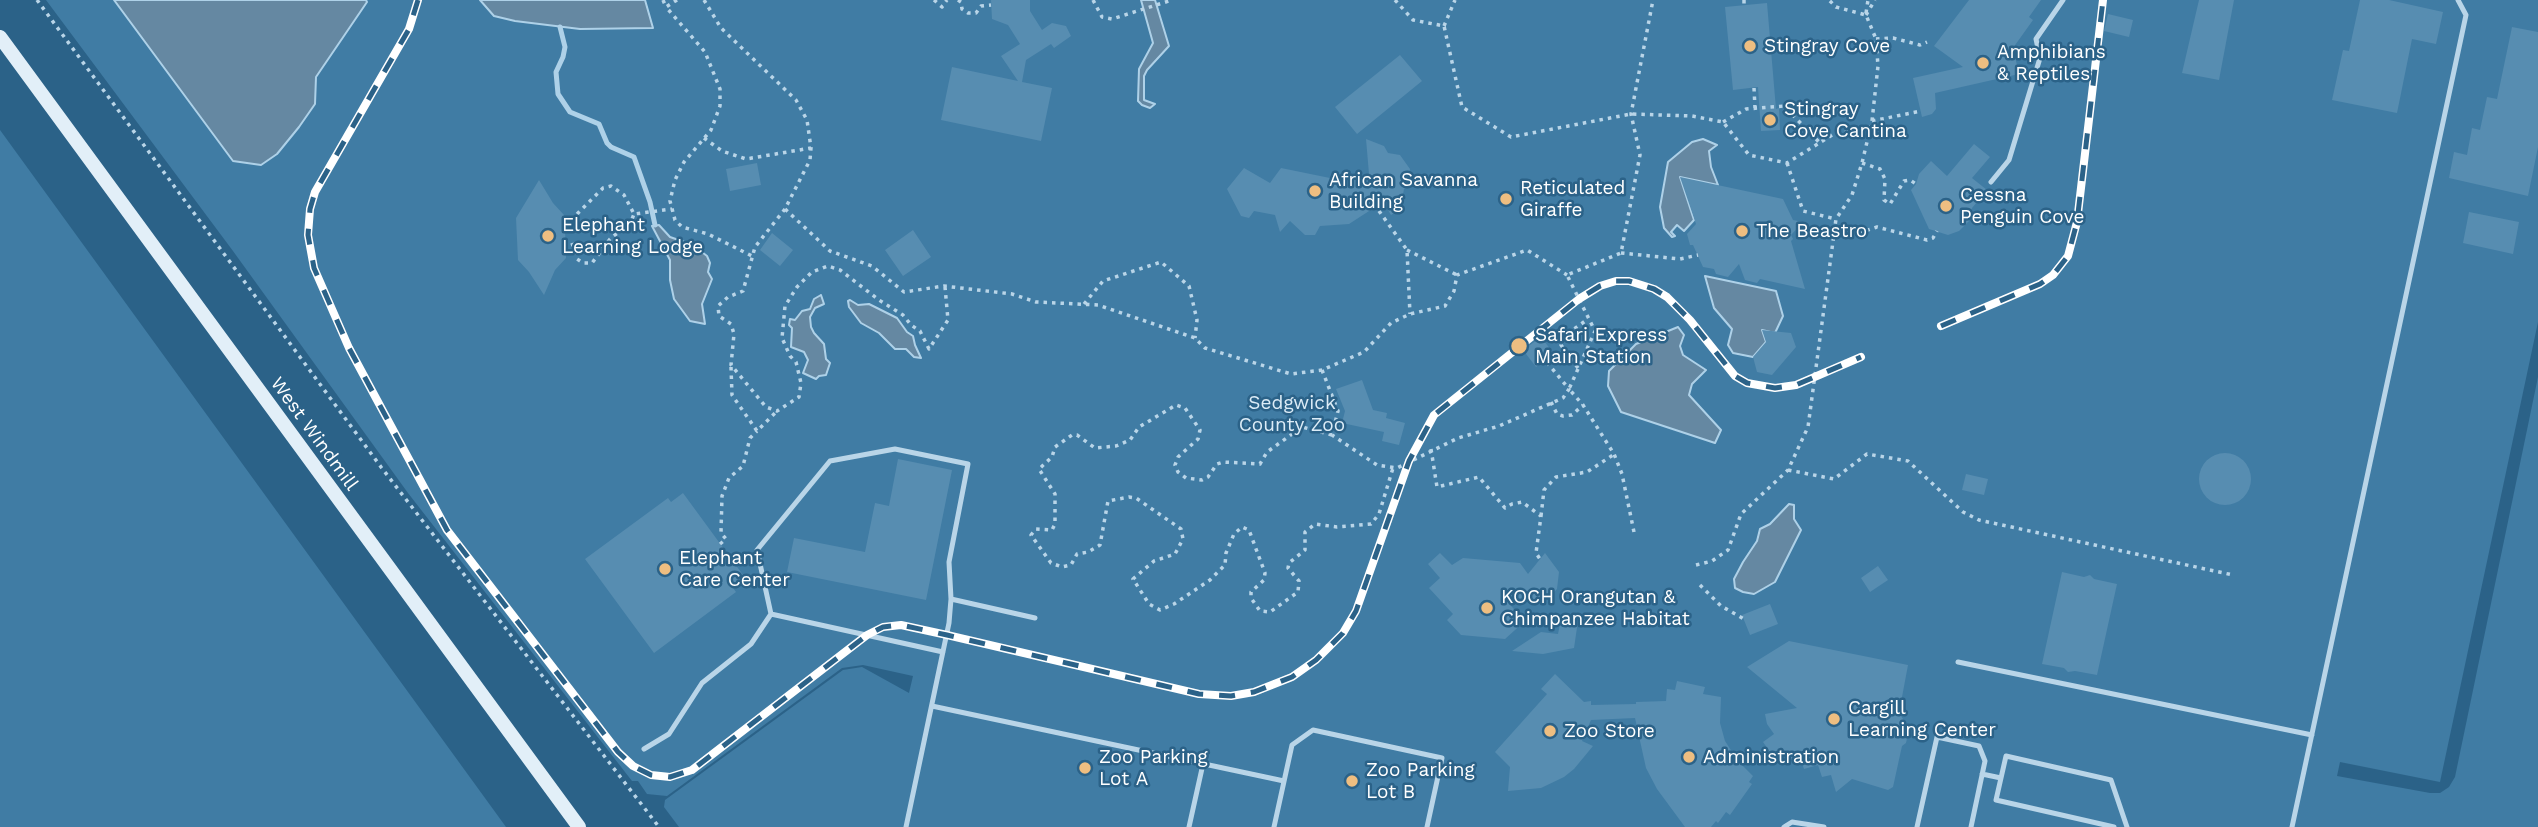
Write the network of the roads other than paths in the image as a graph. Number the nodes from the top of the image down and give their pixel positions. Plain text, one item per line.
1 (2063, 0) edge
2 (2458, 0) edge
3 (0, 37) edge
4 (0, 45) edge
5 (17, 63) junction
6 (1991, 182) dead end
7 (951, 599) junction
8 (771, 614) junction
9 (1035, 618) dead end
10 (943, 652) junction
11 (1958, 662) dead end
12 (932, 706) junction
13 (2312, 735) junction
14 (644, 749) dead end
15 (1203, 764) junction
16 (1982, 774) junction
17 (2001, 778) junction
18 (1284, 781) junction
19 (579, 827) edge
20 (906, 827) edge
21 (1189, 827) edge
22 (1274, 827) edge
23 (1427, 827) edge
24 (1784, 827) edge
25 (1824, 827) edge
26 (1917, 827) edge
27 (1971, 827) edge
28 (2114, 827) edge
29 (2127, 827) edge
30 (2292, 827) edge

1 - 6 lane
2 - 13 lane
3 - 5 street
4 - 5 street
5 - 19 street, West Windmill
7 - 8 lane
7 - 9 lane
7 - 10 lane
8 - 10 lane
8 - 14 lane
10 - 12 lane
11 - 13 lane
12 - 15 lane
12 - 20 lane
13 - 30 lane
15 - 18 lane
15 - 21 lane
16 - 17 lane
16 - 26 lane
16 - 27 lane
17 - 28 lane
17 - 29 lane
18 - 22 lane
18 - 23 lane
24 - 25 lane

